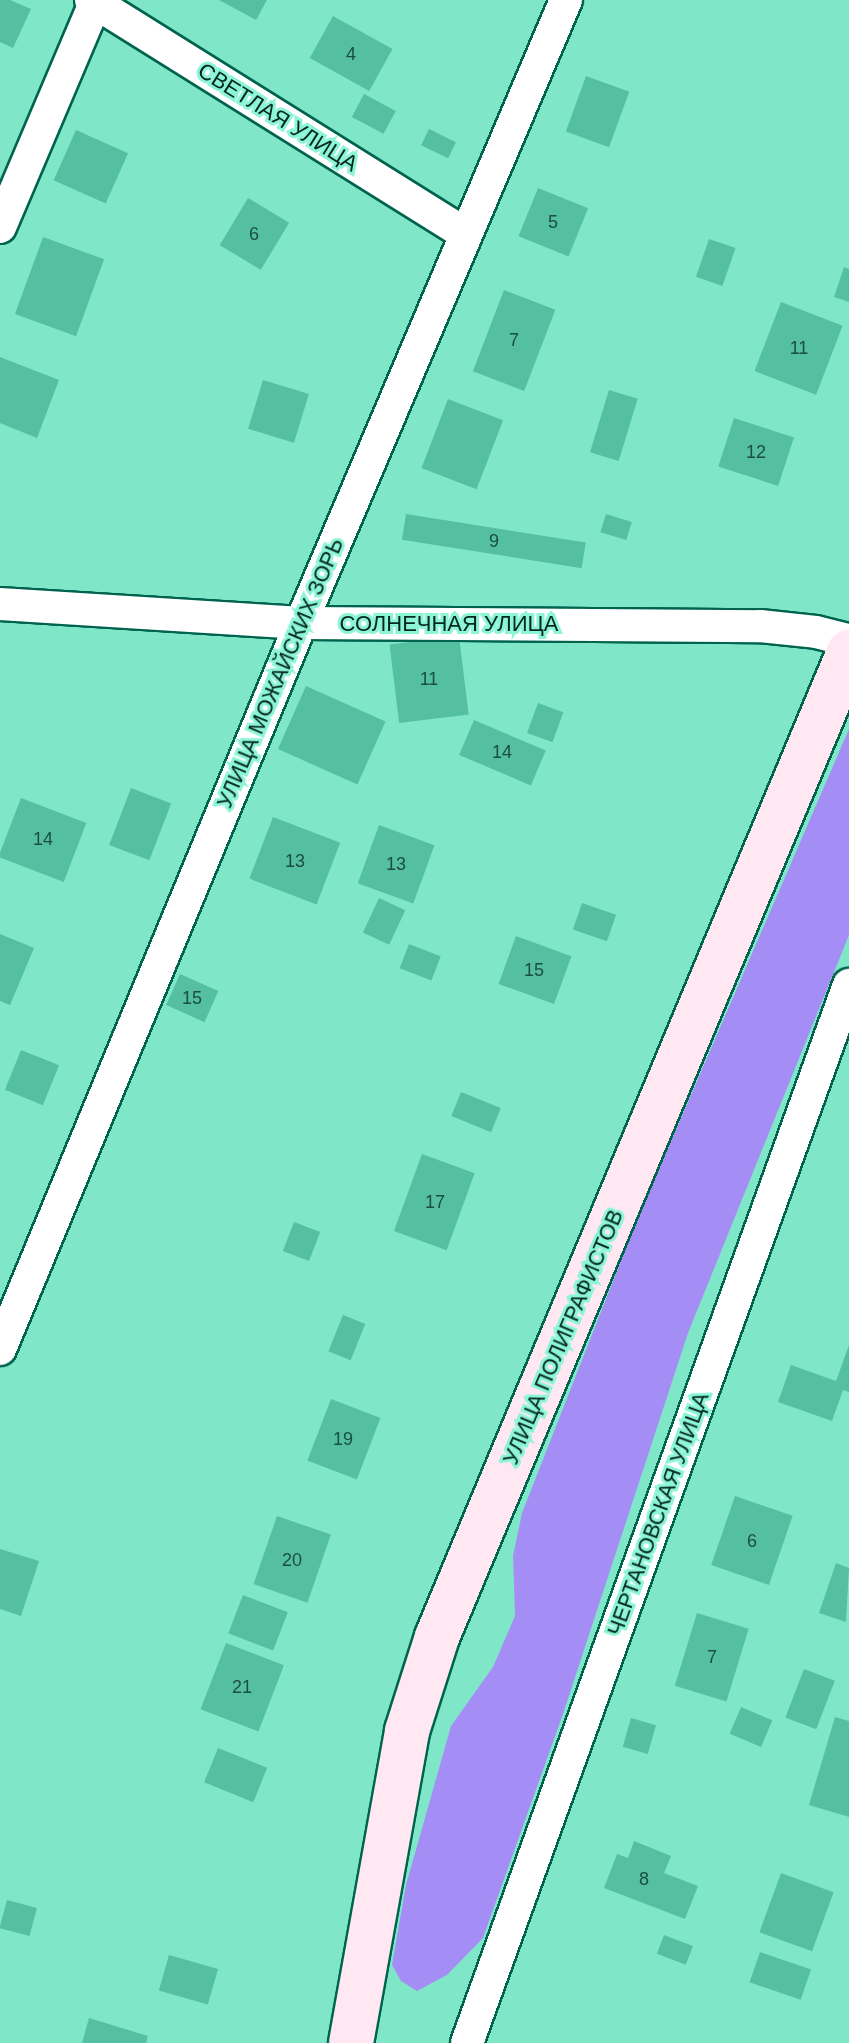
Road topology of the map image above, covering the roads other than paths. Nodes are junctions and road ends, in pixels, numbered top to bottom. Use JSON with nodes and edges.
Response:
{"nodes":[{"id":1,"x":566,"y":0,"type":"edge"},
{"id":2,"x":93,"y":2,"type":"edge"},
{"id":3,"x":0,"y":227,"type":"edge"},
{"id":4,"x":466,"y":234,"type":"junction"},
{"id":5,"x":0,"y":604,"type":"edge"},
{"id":6,"x":301,"y":623,"type":"junction"},
{"id":7,"x":849,"y":640,"type":"edge"},
{"id":8,"x":849,"y":652,"type":"edge"},
{"id":9,"x":849,"y":985,"type":"edge"},
{"id":10,"x":0,"y":1349,"type":"edge"},
{"id":11,"x":351,"y":2043,"type":"edge"},
{"id":12,"x":467,"y":2043,"type":"edge"}],
"edges":[{"from":1,"to":4,"type":"street","name":"УЛИЦА МОЖАЙСКИХ ЗОРЬ"},
{"from":2,"to":3,"type":"street"},
{"from":2,"to":4,"type":"street","name":"СВЕТЛАЯ УЛИЦА"},
{"from":4,"to":6,"type":"street","name":"УЛИЦА МОЖАЙСКИХ ЗОРЬ"},
{"from":5,"to":6,"type":"street","name":"СОЛНЕЧНАЯ УЛИЦА"},
{"from":6,"to":7,"type":"street","name":"СОЛНЕЧНАЯ УЛИЦА"},
{"from":6,"to":10,"type":"street","name":"УЛИЦА МОЖАЙСКИХ ЗОРЬ"},
{"from":8,"to":11,"type":"street","name":"УЛИЦА ПОЛИГРАФИСТОВ"},
{"from":9,"to":12,"type":"street","name":"ЧЕРТАНОВСКАЯ УЛИЦА"}]}
